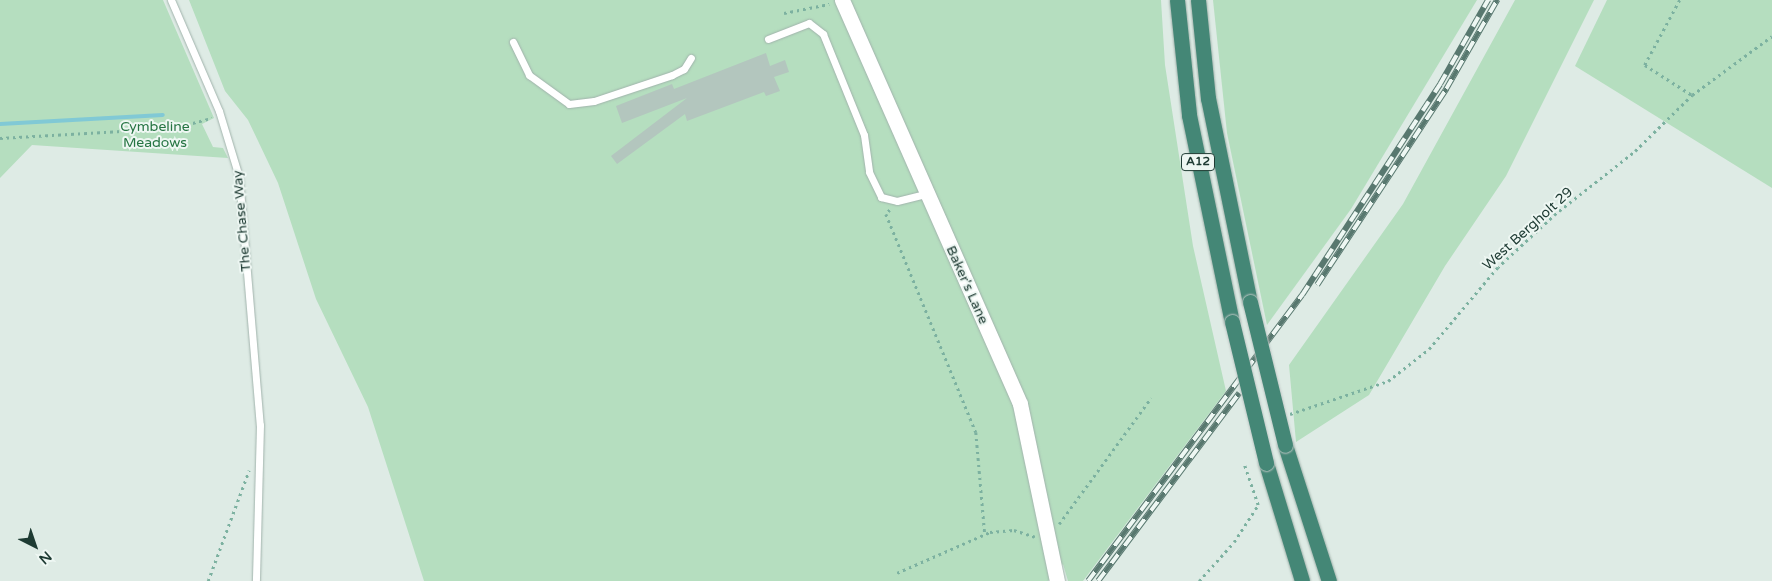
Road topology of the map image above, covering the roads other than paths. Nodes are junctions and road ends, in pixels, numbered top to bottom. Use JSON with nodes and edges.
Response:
{"nodes":[{"id":1,"x":171,"y":0,"type":"edge"},
{"id":2,"x":1177,"y":0,"type":"edge"},
{"id":3,"x":1198,"y":0,"type":"edge"},
{"id":4,"x":842,"y":1,"type":"edge"},
{"id":5,"x":768,"y":39,"type":"dead end"},
{"id":6,"x":513,"y":42,"type":"dead end"},
{"id":7,"x":691,"y":58,"type":"dead end"},
{"id":8,"x":926,"y":194,"type":"junction"},
{"id":9,"x":256,"y":581,"type":"edge"},
{"id":10,"x":1057,"y":581,"type":"edge"},
{"id":11,"x":1302,"y":581,"type":"edge"},
{"id":12,"x":1329,"y":581,"type":"edge"}],
"edges":[{"from":1,"to":9,"type":"lane","name":"The Chase Way"},
{"from":2,"to":11,"type":"highway","number":"A12","bridge":true},
{"from":3,"to":12,"type":"highway","number":"A12","bridge":true},
{"from":4,"to":8,"type":"street","name":"Baker's Lane"},
{"from":5,"to":8,"type":"lane"},
{"from":6,"to":7,"type":"lane"},
{"from":8,"to":10,"type":"street","name":"Baker's Lane"}]}
